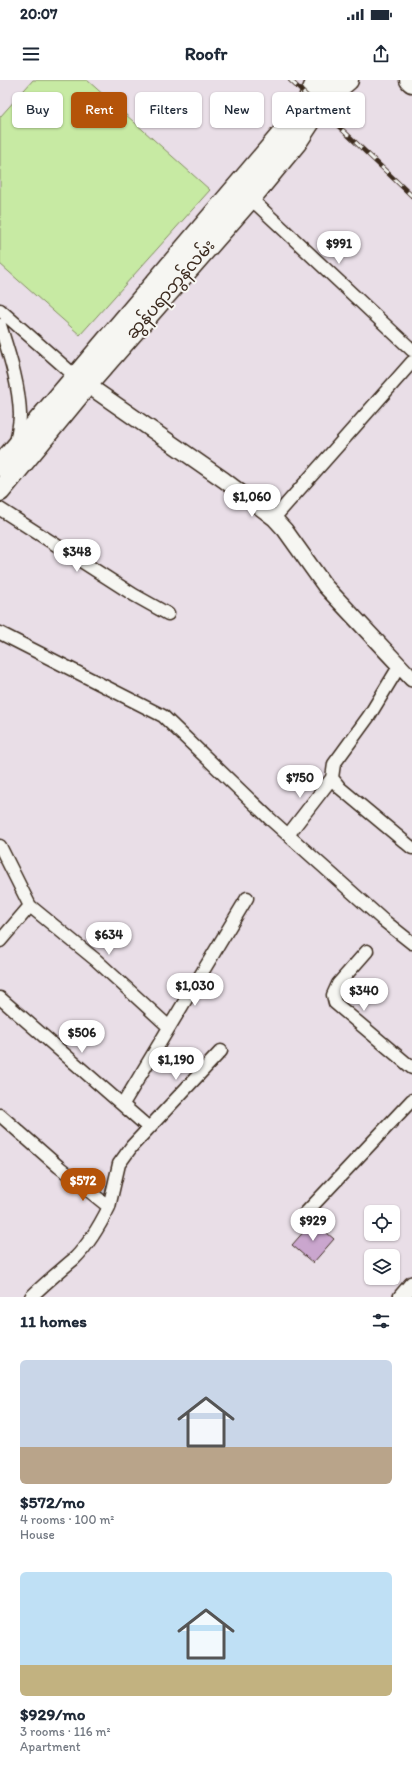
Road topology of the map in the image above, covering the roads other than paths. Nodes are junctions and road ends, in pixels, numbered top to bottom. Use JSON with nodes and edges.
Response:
{"nodes":[{"id":1,"x":317,"y":80,"type":"edge"},
{"id":2,"x":331,"y":80,"type":"edge"},
{"id":3,"x":348,"y":80,"type":"edge"},
{"id":4,"x":326,"y":92,"type":"edge"},
{"id":5,"x":334,"y":92,"type":"edge"},
{"id":6,"x":306,"y":128,"type":"edge"},
{"id":7,"x":250,"y":198,"type":"junction"},
{"id":8,"x":0,"y":310,"type":"edge"},
{"id":9,"x":0,"y":325,"type":"edge"},
{"id":10,"x":412,"y":350,"type":"edge"},
{"id":11,"x":412,"y":362,"type":"edge"},
{"id":12,"x":81,"y":381,"type":"junction"},
{"id":13,"x":16,"y":446,"type":"junction"},
{"id":14,"x":0,"y":466,"type":"edge"},
{"id":15,"x":0,"y":491,"type":"edge"},
{"id":16,"x":0,"y":509,"type":"edge"},
{"id":17,"x":274,"y":518,"type":"junction"},
{"id":18,"x":168,"y":614,"type":"dead end"},
{"id":19,"x":0,"y":633,"type":"edge"},
{"id":20,"x":400,"y":665,"type":"junction"},
{"id":21,"x":412,"y":679,"type":"edge"},
{"id":22,"x":332,"y":778,"type":"junction"},
{"id":23,"x":288,"y":835,"type":"junction"},
{"id":24,"x":0,"y":846,"type":"edge"},
{"id":25,"x":412,"y":848,"type":"edge"},
{"id":26,"x":247,"y":898,"type":"dead end"},
{"id":27,"x":30,"y":906,"type":"junction"},
{"id":28,"x":0,"y":941,"type":"edge"},
{"id":29,"x":412,"y":944,"type":"edge"},
{"id":30,"x":367,"y":951,"type":"dead end"},
{"id":31,"x":0,"y":998,"type":"edge"},
{"id":32,"x":169,"y":1027,"type":"junction"},
{"id":33,"x":221,"y":1052,"type":"dead end"},
{"id":34,"x":412,"y":1068,"type":"edge"},
{"id":35,"x":412,"y":1100,"type":"edge"},
{"id":36,"x":122,"y":1104,"type":"junction"},
{"id":37,"x":0,"y":1115,"type":"edge"},
{"id":38,"x":149,"y":1128,"type":"junction"},
{"id":39,"x":109,"y":1207,"type":"junction"},
{"id":40,"x":300,"y":1219,"type":"dead end"},
{"id":41,"x":412,"y":1284,"type":"edge"},
{"id":42,"x":31,"y":1297,"type":"edge"},
{"id":43,"x":401,"y":1297,"type":"edge"}],
"edges":[{"from":1,"to":12,"type":"highway","name":"ဆွန်ပရာဘွန်လမ်း"},
{"from":2,"to":4,"type":"highway","name":"ဆွန်ပရာဘွန်လမ်း"},
{"from":3,"to":5,"type":"highway"},
{"from":6,"to":7,"type":"highway","name":"ဆွန်ပရာဘွန်လမ်း"},
{"from":7,"to":10,"type":"street"},
{"from":7,"to":12,"type":"highway","name":"ဆွန်ပရာဘွန်လမ်း"},
{"from":8,"to":12,"type":"street"},
{"from":9,"to":13,"type":"street"},
{"from":11,"to":17,"type":"street"},
{"from":12,"to":13,"type":"highway","name":"ဆွန်ပရာဘွန်လမ်း"},
{"from":12,"to":15,"type":"highway","name":"ဆွန်ပရာဘွန်လမ်း"},
{"from":12,"to":17,"type":"street"},
{"from":13,"to":14,"type":"highway","name":"ဆွန်ပရာဘွန်လမ်း"},
{"from":16,"to":18,"type":"street"},
{"from":17,"to":20,"type":"street"},
{"from":19,"to":23,"type":"street"},
{"from":20,"to":21,"type":"street"},
{"from":20,"to":22,"type":"street"},
{"from":22,"to":23,"type":"street"},
{"from":22,"to":25,"type":"street"},
{"from":23,"to":29,"type":"street"},
{"from":24,"to":27,"type":"street"},
{"from":26,"to":32,"type":"street"},
{"from":27,"to":28,"type":"street"},
{"from":27,"to":32,"type":"street"},
{"from":30,"to":34,"type":"street"},
{"from":31,"to":36,"type":"street"},
{"from":32,"to":36,"type":"street"},
{"from":33,"to":38,"type":"street"},
{"from":35,"to":40,"type":"street"},
{"from":36,"to":38,"type":"street"},
{"from":37,"to":39,"type":"street"},
{"from":38,"to":39,"type":"street"},
{"from":39,"to":42,"type":"street"},
{"from":41,"to":43,"type":"street"}]}
